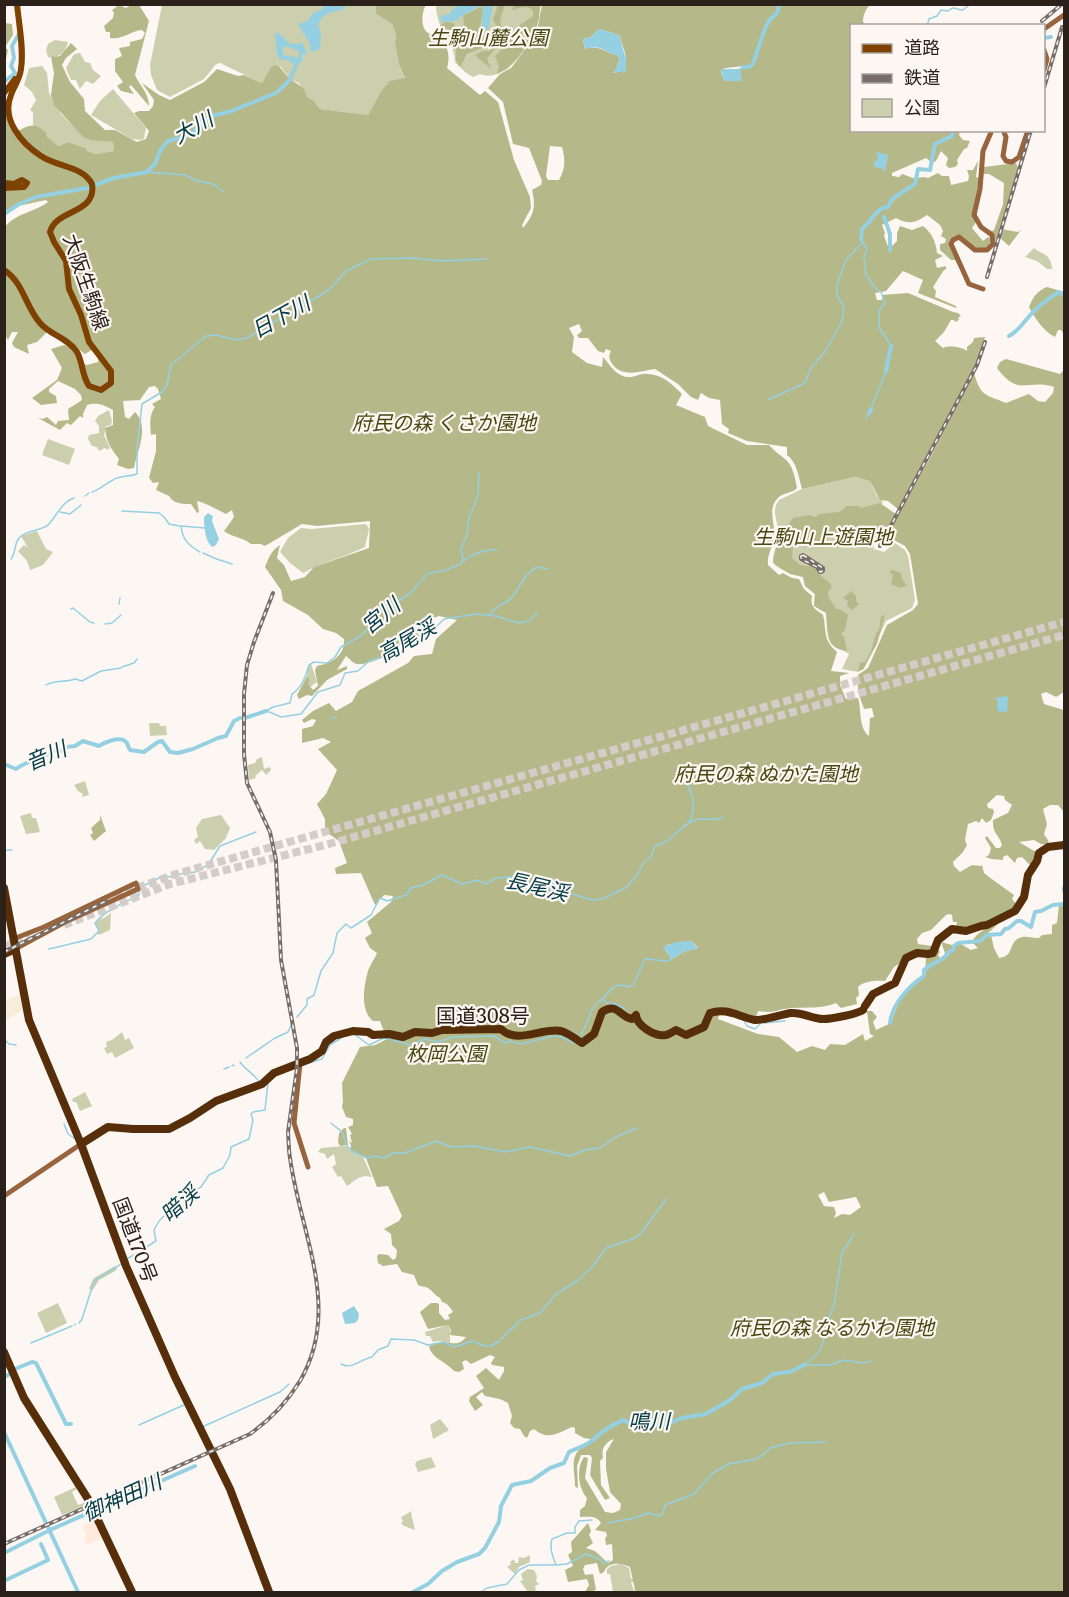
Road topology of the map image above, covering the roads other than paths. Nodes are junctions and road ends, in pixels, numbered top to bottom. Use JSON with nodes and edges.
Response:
{"nodes":[{"id":1,"x":16,"y":4,"type":"edge"},
{"id":2,"x":1065,"y":15,"type":"edge"},
{"id":3,"x":1045,"y":28,"type":"edge"},
{"id":4,"x":18,"y":35,"type":"junction"},
{"id":5,"x":4,"y":93,"type":"edge"},
{"id":6,"x":991,"y":132,"type":"edge"},
{"id":7,"x":1004,"y":132,"type":"edge"},
{"id":8,"x":1027,"y":132,"type":"edge"},
{"id":9,"x":4,"y":183,"type":"edge"},
{"id":10,"x":4,"y":188,"type":"edge"},
{"id":11,"x":4,"y":270,"type":"edge"},
{"id":12,"x":983,"y":289,"type":"dead end"},
{"id":13,"x":1065,"y":845,"type":"edge"},
{"id":14,"x":137,"y":886,"type":"dead end"},
{"id":15,"x":4,"y":888,"type":"edge"},
{"id":16,"x":109,"y":899,"type":"junction"},
{"id":17,"x":13,"y":939,"type":"junction"},
{"id":18,"x":4,"y":943,"type":"edge"},
{"id":19,"x":15,"y":949,"type":"junction"},
{"id":20,"x":4,"y":954,"type":"edge"},
{"id":21,"x":300,"y":1063,"type":"junction"},
{"id":22,"x":81,"y":1144,"type":"junction"},
{"id":23,"x":308,"y":1167,"type":"dead end"},
{"id":24,"x":4,"y":1196,"type":"edge"},
{"id":25,"x":4,"y":1352,"type":"edge"},
{"id":26,"x":132,"y":1593,"type":"edge"},
{"id":27,"x":269,"y":1593,"type":"edge"}],
"edges":[{"from":1,"to":4,"type":"main road","name":"大阪生駒線"},
{"from":2,"to":3,"type":"main road"},
{"from":4,"to":5,"type":"main road","name":"大阪生駒線"},
{"from":4,"to":11,"type":"main road","name":"大阪生駒線"},
{"from":6,"to":12,"type":"main road"},
{"from":7,"to":8,"type":"main road"},
{"from":9,"to":10,"type":"main road"},
{"from":13,"to":21,"type":"highway","name":"国道308号"},
{"from":14,"to":16,"type":"main road"},
{"from":15,"to":17,"type":"highway","name":"国道170号"},
{"from":16,"to":17,"type":"main road"},
{"from":16,"to":19,"type":"main road"},
{"from":17,"to":18,"type":"highway"},
{"from":17,"to":19,"type":"highway","name":"国道170号"},
{"from":19,"to":20,"type":"highway"},
{"from":19,"to":22,"type":"highway","name":"国道170号"},
{"from":21,"to":22,"type":"highway","name":"国道308号"},
{"from":21,"to":23,"type":"main road"},
{"from":22,"to":24,"type":"main road"},
{"from":22,"to":27,"type":"highway","name":"国道170号"},
{"from":25,"to":26,"type":"highway"}]}
